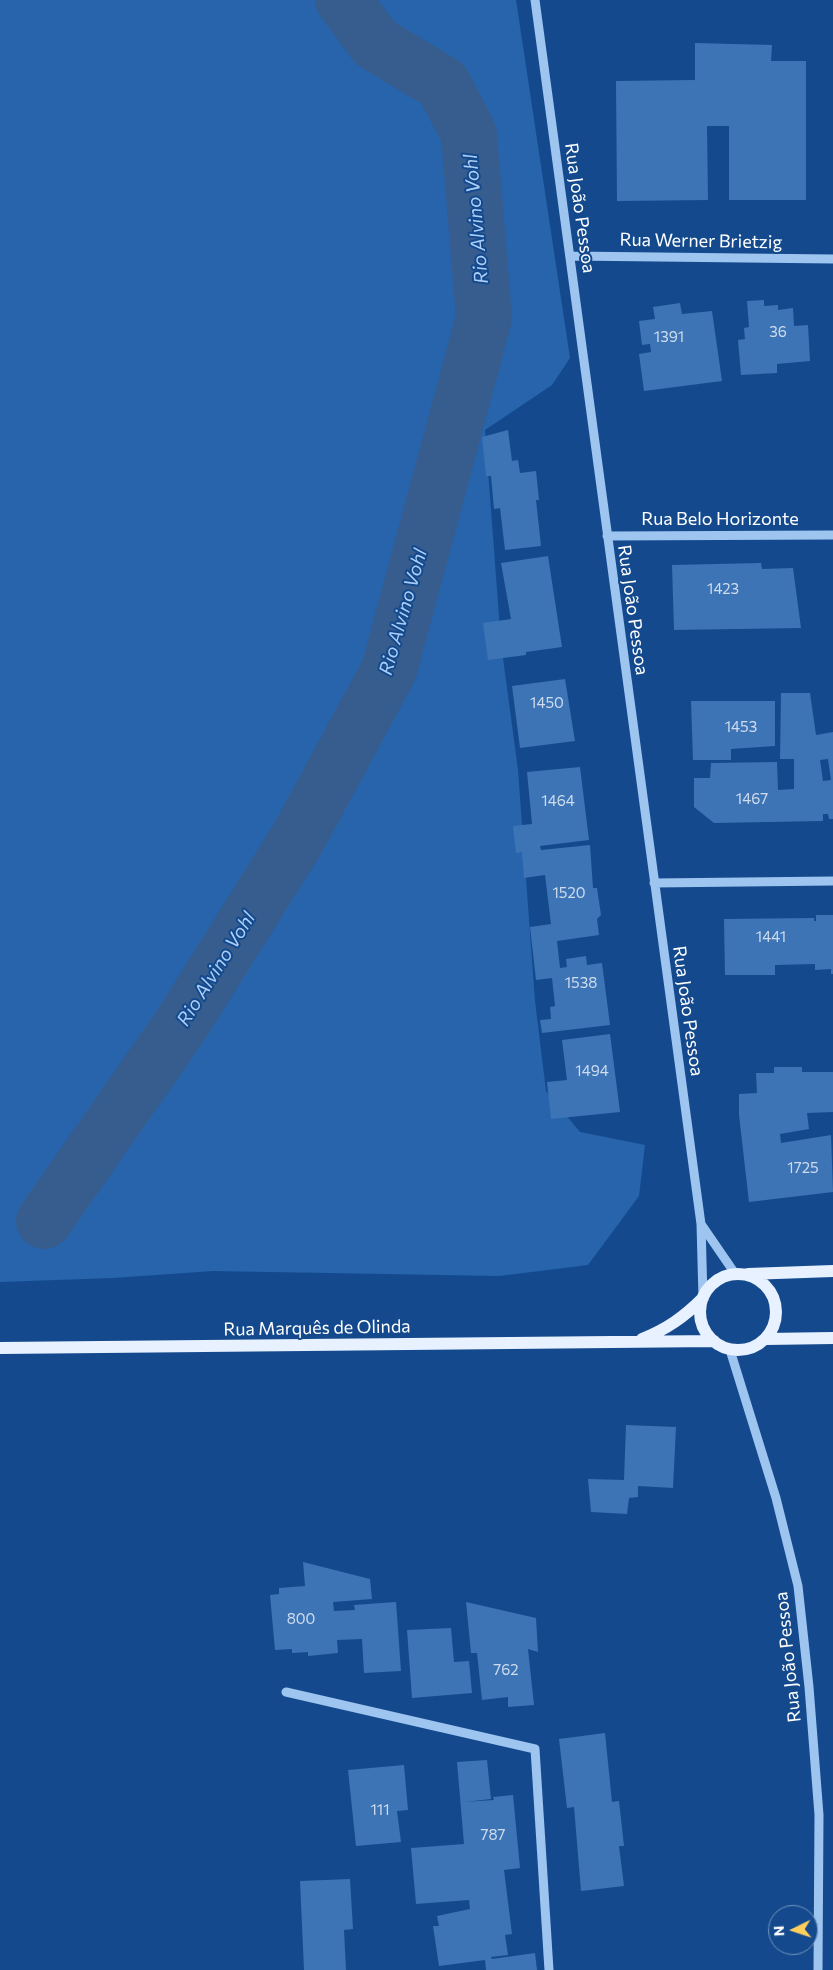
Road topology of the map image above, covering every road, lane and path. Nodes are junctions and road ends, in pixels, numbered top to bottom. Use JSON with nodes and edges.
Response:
{"nodes":[{"id":1,"x":535,"y":0,"type":"edge"},
{"id":2,"x":570,"y":256,"type":"junction"},
{"id":3,"x":833,"y":259,"type":"edge"},
{"id":4,"x":833,"y":535,"type":"edge"},
{"id":5,"x":607,"y":536,"type":"junction"},
{"id":6,"x":833,"y":881,"type":"edge"},
{"id":7,"x":654,"y":883,"type":"junction"},
{"id":8,"x":701,"y":1224,"type":"junction"},
{"id":9,"x":833,"y":1271,"type":"edge"},
{"id":10,"x":736,"y":1274,"type":"junction"},
{"id":11,"x":704,"y":1298,"type":"junction"},
{"id":12,"x":833,"y":1338,"type":"edge"},
{"id":13,"x":766,"y":1339,"type":"junction"},
{"id":14,"x":714,"y":1341,"type":"junction"},
{"id":15,"x":635,"y":1342,"type":"junction"},
{"id":16,"x":0,"y":1348,"type":"edge"},
{"id":17,"x":730,"y":1350,"type":"junction"},
{"id":18,"x":286,"y":1692,"type":"dead end"},
{"id":19,"x":549,"y":1970,"type":"edge"},
{"id":20,"x":818,"y":1970,"type":"edge"}],
"edges":[{"from":1,"to":2,"type":"street","name":"Rua João Pessoa"},
{"from":2,"to":3,"type":"street","name":"Rua Werner Brietzig"},
{"from":2,"to":5,"type":"street","name":"Rua João Pessoa"},
{"from":4,"to":5,"type":"street","name":"Rua Belo Horizonte"},
{"from":5,"to":7,"type":"street","name":"Rua João Pessoa"},
{"from":6,"to":7,"type":"street"},
{"from":7,"to":8,"type":"street","name":"Rua João Pessoa"},
{"from":8,"to":10,"type":"street","name":"Rua João Pessoa"},
{"from":8,"to":11,"type":"street","name":"Rua João Pessoa"},
{"from":9,"to":10,"type":"main road"},
{"from":10,"to":11,"type":"main road"},
{"from":10,"to":13,"type":"main road"},
{"from":11,"to":14,"type":"main road"},
{"from":11,"to":15,"type":"main road","name":"Rua Marquês de Olinda"},
{"from":12,"to":13,"type":"main road"},
{"from":13,"to":17,"type":"main road"},
{"from":14,"to":15,"type":"main road","name":"Rua Marquês de Olinda"},
{"from":14,"to":17,"type":"main road"},
{"from":15,"to":16,"type":"main road","name":"Rua Marquês de Olinda"},
{"from":17,"to":20,"type":"street","name":"Rua João Pessoa"},
{"from":18,"to":19,"type":"street"}]}
